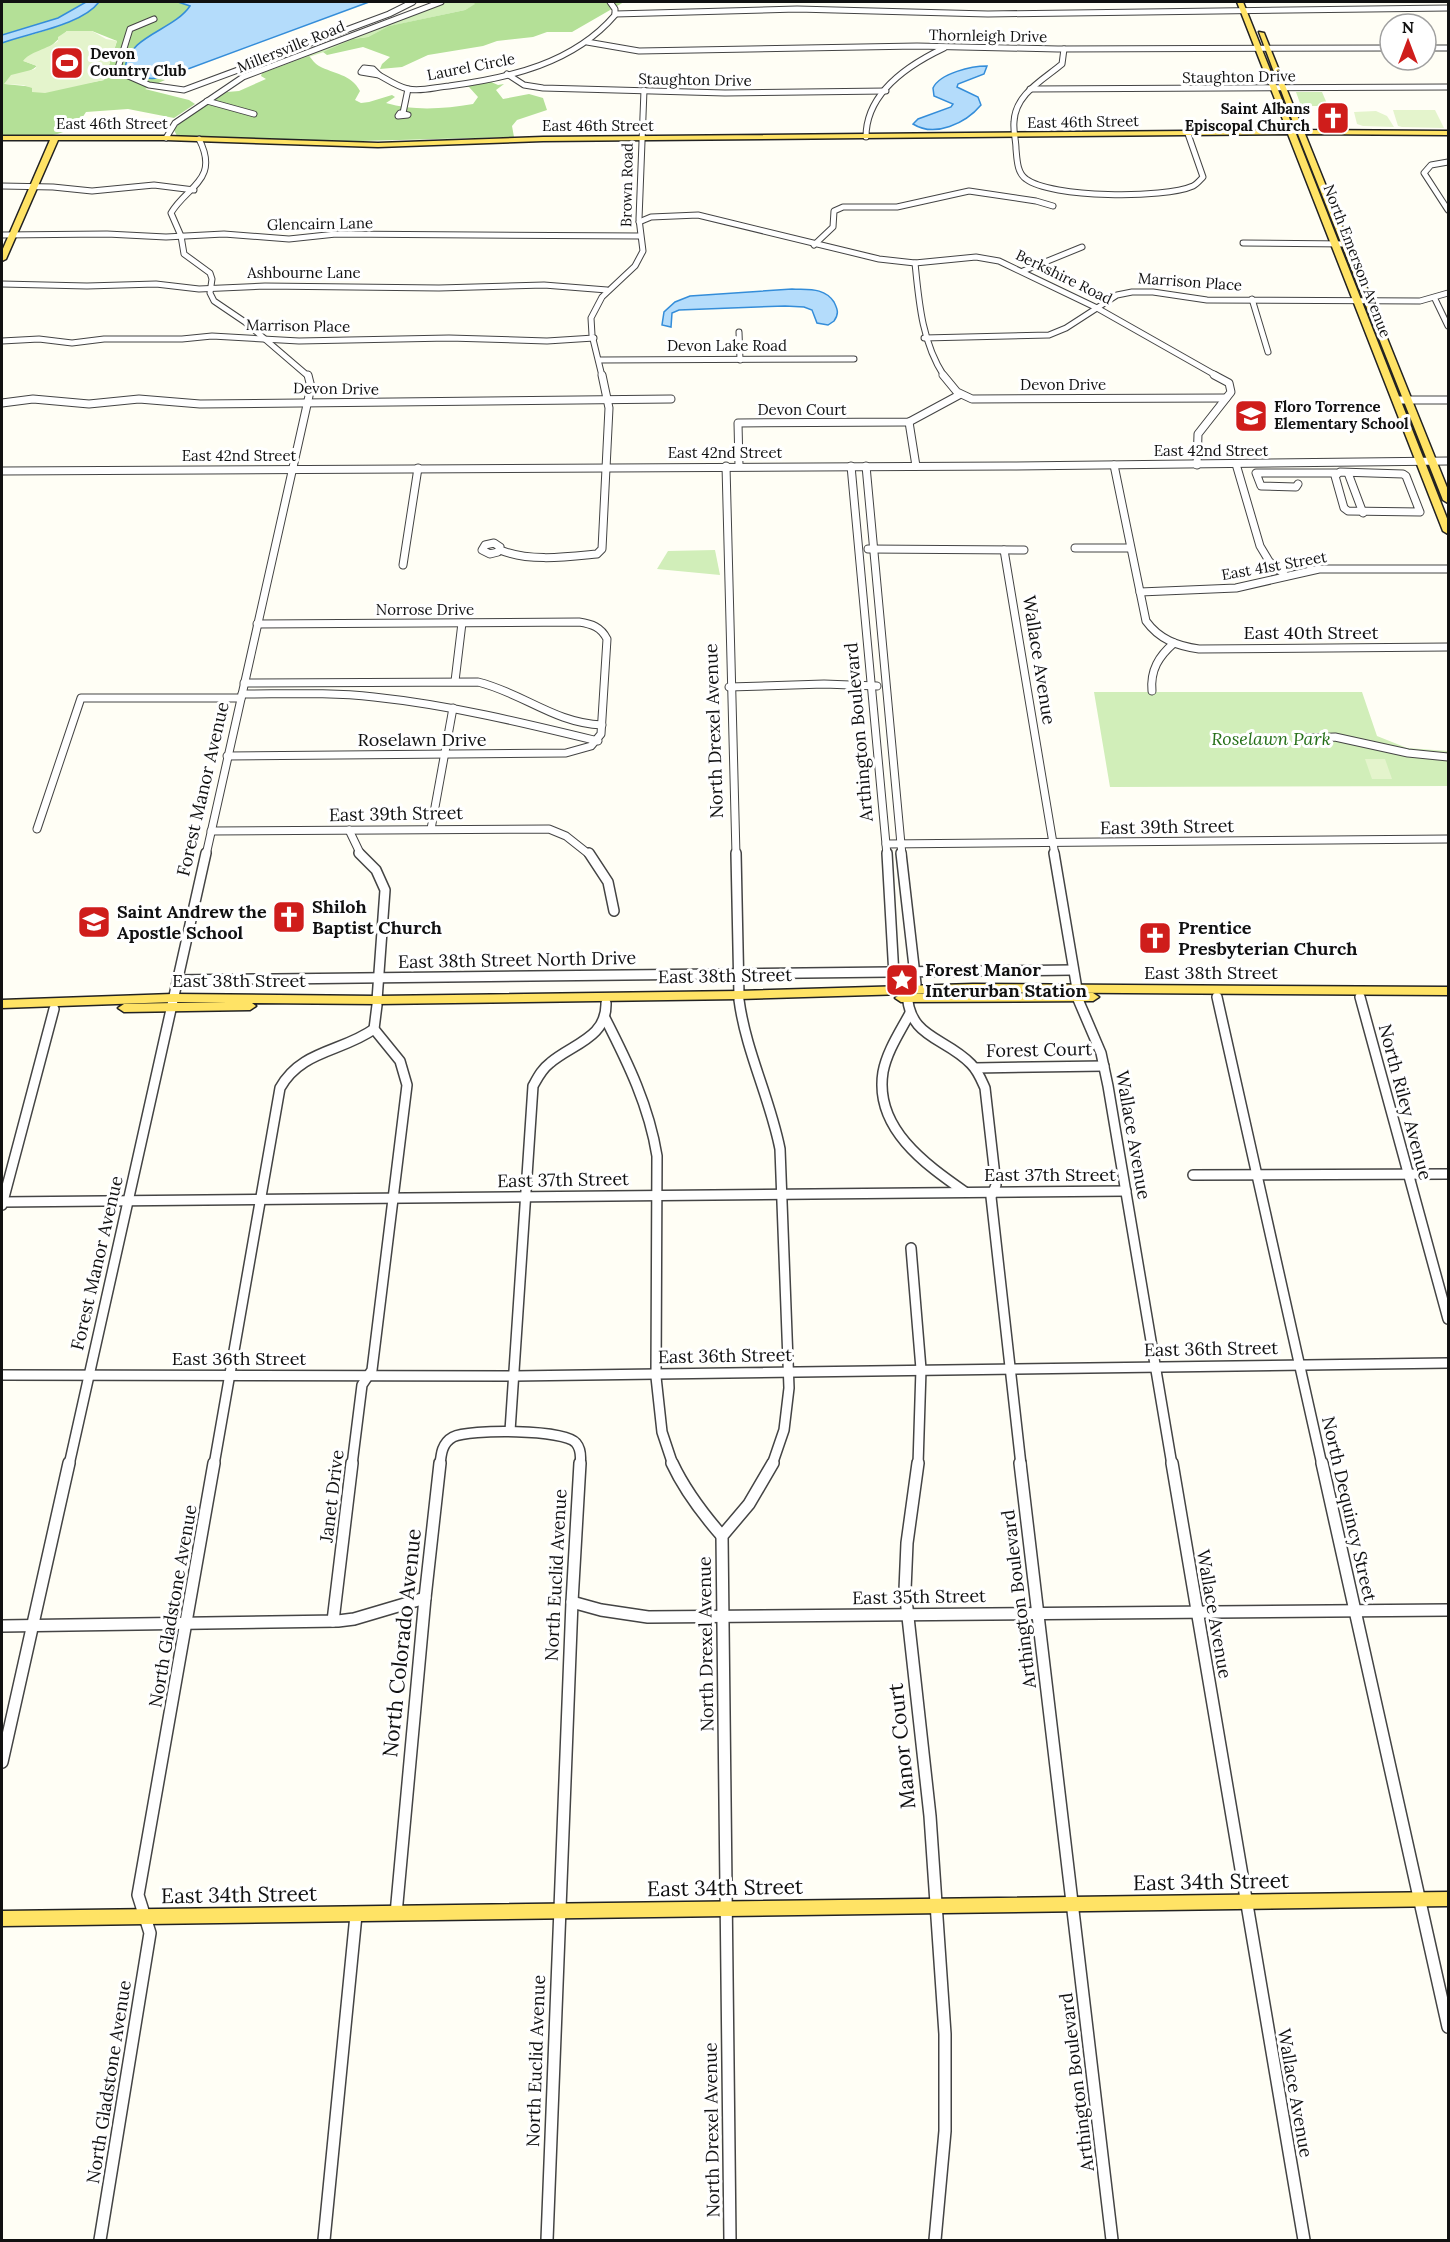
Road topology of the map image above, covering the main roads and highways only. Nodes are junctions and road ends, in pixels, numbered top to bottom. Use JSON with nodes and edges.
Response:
{"nodes":[{"id":1,"x":1241,"y":5,"type":"edge"},
{"id":2,"x":1250,"y":5,"type":"edge"},
{"id":3,"x":1449,"y":133,"type":"edge"},
{"id":4,"x":1297,"y":134,"type":"junction"},
{"id":5,"x":2,"y":138,"type":"edge"},
{"id":6,"x":55,"y":138,"type":"junction"},
{"id":7,"x":2,"y":259,"type":"edge"},
{"id":8,"x":1449,"y":500,"type":"edge"},
{"id":9,"x":1449,"y":531,"type":"edge"},
{"id":10,"x":1449,"y":991,"type":"edge"},
{"id":11,"x":1077,"y":993,"type":"junction"},
{"id":12,"x":739,"y":998,"type":"junction"},
{"id":13,"x":1449,"y":998,"type":"edge"},
{"id":14,"x":377,"y":1002,"type":"junction"},
{"id":15,"x":172,"y":1003,"type":"junction"},
{"id":16,"x":2,"y":1004,"type":"edge"},
{"id":17,"x":2,"y":1010,"type":"edge"},
{"id":18,"x":1449,"y":1899,"type":"edge"},
{"id":19,"x":2,"y":1919,"type":"edge"}],
"edges":[{"from":1,"to":4,"type":"main road","name":"North Emerson Avenue"},
{"from":2,"to":4,"type":"main road","name":"North Emerson Avenue"},
{"from":3,"to":4,"type":"main road","name":"East 46th Street"},
{"from":4,"to":6,"type":"main road","name":"East 46th Street"},
{"from":4,"to":8,"type":"main road","name":"North Emerson Avenue"},
{"from":4,"to":9,"type":"main road","name":"North Emerson Avenue"},
{"from":5,"to":6,"type":"main road","name":"East 46th Street"},
{"from":6,"to":7,"type":"main road"},
{"from":10,"to":11,"type":"main road","name":"East 38th Street"},
{"from":11,"to":12,"type":"main road","name":"East 38th Street"},
{"from":11,"to":13,"type":"main road","name":"East 38th Street"},
{"from":12,"to":14,"type":"main road","name":"East 38th Street"},
{"from":12,"to":14,"type":"main road","name":"East 38th Street"},
{"from":14,"to":15,"type":"main road","name":"East 38th Street"},
{"from":15,"to":16,"type":"main road","name":"East 38th Street"},
{"from":15,"to":17,"type":"main road","name":"East 38th Street"},
{"from":18,"to":19,"type":"main road","name":"East 34th Street"}]}
